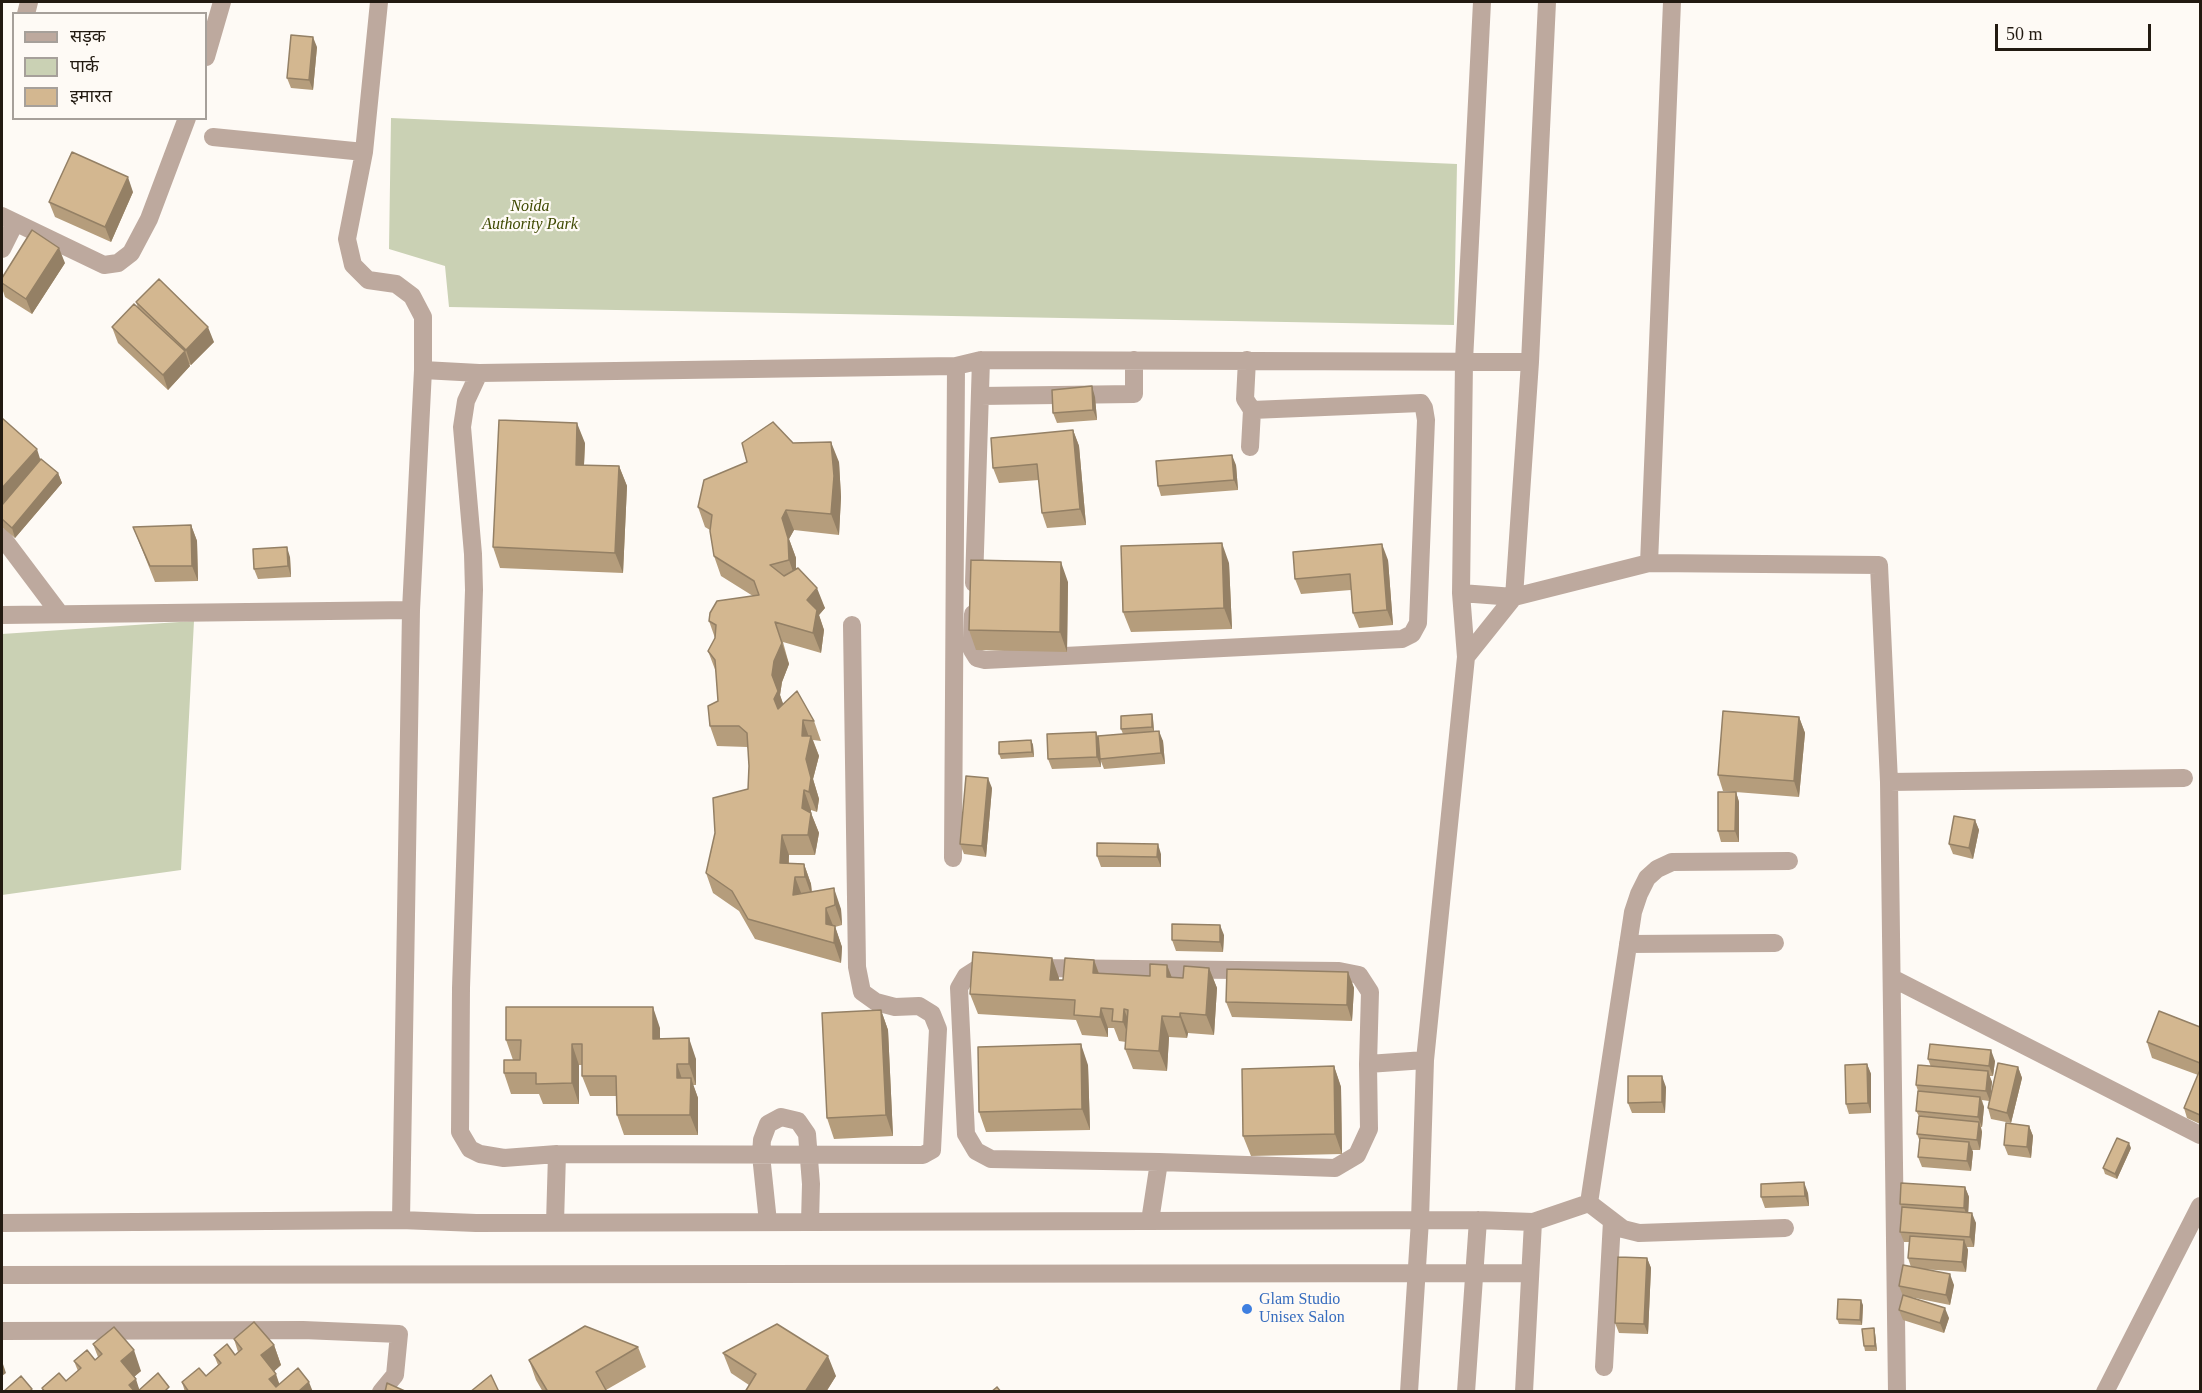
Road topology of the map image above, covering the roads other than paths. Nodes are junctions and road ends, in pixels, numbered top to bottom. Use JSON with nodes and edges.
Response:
{"nodes":[{"id":1,"x":222,"y":2,"type":"edge"},
{"id":2,"x":379,"y":2,"type":"edge"},
{"id":3,"x":1482,"y":2,"type":"edge"},
{"id":4,"x":1547,"y":2,"type":"edge"},
{"id":5,"x":1672,"y":2,"type":"edge"},
{"id":6,"x":207,"y":54,"type":"edge"},
{"id":7,"x":186,"y":120,"type":"edge"},
{"id":8,"x":213,"y":137,"type":"dead end"},
{"id":9,"x":364,"y":152,"type":"junction"},
{"id":10,"x":8,"y":220,"type":"edge"},
{"id":11,"x":2,"y":249,"type":"edge"},
{"id":12,"x":981,"y":360,"type":"junction"},
{"id":13,"x":1134,"y":360,"type":"junction"},
{"id":14,"x":1248,"y":360,"type":"junction"},
{"id":15,"x":1464,"y":361,"type":"junction"},
{"id":16,"x":1530,"y":362,"type":"junction"},
{"id":17,"x":956,"y":366,"type":"junction"},
{"id":18,"x":423,"y":370,"type":"junction"},
{"id":19,"x":479,"y":373,"type":"junction"},
{"id":20,"x":980,"y":396,"type":"junction"},
{"id":21,"x":1252,"y":410,"type":"junction"},
{"id":22,"x":1250,"y":447,"type":"dead end"},
{"id":23,"x":2,"y":537,"type":"edge"},
{"id":24,"x":1649,"y":563,"type":"junction"},
{"id":25,"x":1461,"y":593,"type":"junction"},
{"id":26,"x":1514,"y":597,"type":"junction"},
{"id":27,"x":411,"y":610,"type":"junction"},
{"id":28,"x":60,"y":614,"type":"junction"},
{"id":29,"x":2,"y":615,"type":"edge"},
{"id":30,"x":852,"y":625,"type":"dead end"},
{"id":31,"x":1466,"y":657,"type":"junction"},
{"id":32,"x":2184,"y":778,"type":"dead end"},
{"id":33,"x":1889,"y":782,"type":"junction"},
{"id":34,"x":953,"y":858,"type":"dead end"},
{"id":35,"x":1789,"y":861,"type":"dead end"},
{"id":36,"x":1775,"y":943,"type":"dead end"},
{"id":37,"x":1628,"y":944,"type":"junction"},
{"id":38,"x":1892,"y":978,"type":"junction"},
{"id":39,"x":1425,"y":1060,"type":"junction"},
{"id":40,"x":1368,"y":1064,"type":"junction"},
{"id":41,"x":2200,"y":1136,"type":"edge"},
{"id":42,"x":557,"y":1154,"type":"junction"},
{"id":43,"x":809,"y":1154,"type":"junction"},
{"id":44,"x":761,"y":1155,"type":"junction"},
{"id":45,"x":1159,"y":1162,"type":"junction"},
{"id":46,"x":1589,"y":1203,"type":"junction"},
{"id":47,"x":2200,"y":1206,"type":"edge"},
{"id":48,"x":401,"y":1220,"type":"junction"},
{"id":49,"x":1420,"y":1220,"type":"junction"},
{"id":50,"x":1478,"y":1220,"type":"junction"},
{"id":51,"x":1150,"y":1221,"type":"junction"},
{"id":52,"x":1612,"y":1221,"type":"junction"},
{"id":53,"x":768,"y":1222,"type":"junction"},
{"id":54,"x":810,"y":1222,"type":"junction"},
{"id":55,"x":1533,"y":1222,"type":"junction"},
{"id":56,"x":2,"y":1223,"type":"edge"},
{"id":57,"x":555,"y":1223,"type":"junction"},
{"id":58,"x":1785,"y":1228,"type":"dead end"},
{"id":59,"x":1416,"y":1272,"type":"junction"},
{"id":60,"x":1474,"y":1273,"type":"junction"},
{"id":61,"x":1530,"y":1274,"type":"junction"},
{"id":62,"x":2,"y":1275,"type":"edge"},
{"id":63,"x":2,"y":1331,"type":"edge"},
{"id":64,"x":1604,"y":1367,"type":"dead end"},
{"id":65,"x":2111,"y":1390,"type":"edge"},
{"id":66,"x":381,"y":1392,"type":"edge"},
{"id":67,"x":1409,"y":1392,"type":"edge"},
{"id":68,"x":1466,"y":1392,"type":"edge"},
{"id":69,"x":1524,"y":1392,"type":"edge"},
{"id":70,"x":1897,"y":1392,"type":"edge"}],
"edges":[{"from":1,"to":6,"type":"street"},
{"from":2,"to":9,"type":"street"},
{"from":3,"to":15,"type":"street"},
{"from":4,"to":16,"type":"street"},
{"from":5,"to":24,"type":"street"},
{"from":7,"to":10,"type":"street"},
{"from":8,"to":9,"type":"street"},
{"from":9,"to":18,"type":"street"},
{"from":10,"to":11,"type":"street"},
{"from":12,"to":13,"type":"street"},
{"from":12,"to":17,"type":"street"},
{"from":12,"to":20,"type":"street"},
{"from":13,"to":14,"type":"street"},
{"from":13,"to":20,"type":"street"},
{"from":14,"to":15,"type":"street"},
{"from":14,"to":21,"type":"street"},
{"from":15,"to":16,"type":"street"},
{"from":15,"to":25,"type":"street"},
{"from":16,"to":26,"type":"street"},
{"from":17,"to":19,"type":"street"},
{"from":17,"to":34,"type":"street"},
{"from":18,"to":19,"type":"street"},
{"from":18,"to":27,"type":"street"},
{"from":19,"to":42,"type":"street"},
{"from":20,"to":21,"type":"street"},
{"from":21,"to":22,"type":"street"},
{"from":23,"to":28,"type":"street"},
{"from":24,"to":26,"type":"street"},
{"from":24,"to":33,"type":"street"},
{"from":25,"to":26,"type":"street"},
{"from":25,"to":31,"type":"street"},
{"from":26,"to":31,"type":"street"},
{"from":27,"to":28,"type":"street"},
{"from":27,"to":48,"type":"street"},
{"from":28,"to":29,"type":"street"},
{"from":30,"to":43,"type":"street"},
{"from":31,"to":39,"type":"street"},
{"from":32,"to":33,"type":"street"},
{"from":33,"to":38,"type":"street"},
{"from":35,"to":37,"type":"street"},
{"from":36,"to":37,"type":"street"},
{"from":37,"to":46,"type":"street"},
{"from":38,"to":41,"type":"street"},
{"from":38,"to":70,"type":"street"},
{"from":39,"to":40,"type":"street"},
{"from":39,"to":49,"type":"street"},
{"from":40,"to":45,"type":"street"},
{"from":40,"to":45,"type":"street"},
{"from":42,"to":44,"type":"street"},
{"from":42,"to":57,"type":"street"},
{"from":43,"to":44,"type":"street"},
{"from":43,"to":44,"type":"street"},
{"from":43,"to":54,"type":"street"},
{"from":44,"to":53,"type":"street"},
{"from":45,"to":51,"type":"street"},
{"from":46,"to":52,"type":"street"},
{"from":46,"to":55,"type":"street"},
{"from":47,"to":65,"type":"street"},
{"from":48,"to":56,"type":"street"},
{"from":48,"to":57,"type":"street"},
{"from":49,"to":50,"type":"street"},
{"from":49,"to":51,"type":"street"},
{"from":49,"to":59,"type":"street"},
{"from":50,"to":55,"type":"street"},
{"from":50,"to":60,"type":"street"},
{"from":51,"to":54,"type":"street"},
{"from":52,"to":58,"type":"street"},
{"from":52,"to":64,"type":"street"},
{"from":53,"to":54,"type":"street"},
{"from":53,"to":57,"type":"street"},
{"from":55,"to":61,"type":"street"},
{"from":59,"to":60,"type":"street"},
{"from":59,"to":62,"type":"street"},
{"from":59,"to":67,"type":"street"},
{"from":60,"to":61,"type":"street"},
{"from":60,"to":68,"type":"street"},
{"from":61,"to":69,"type":"street"},
{"from":63,"to":66,"type":"street"}]}
